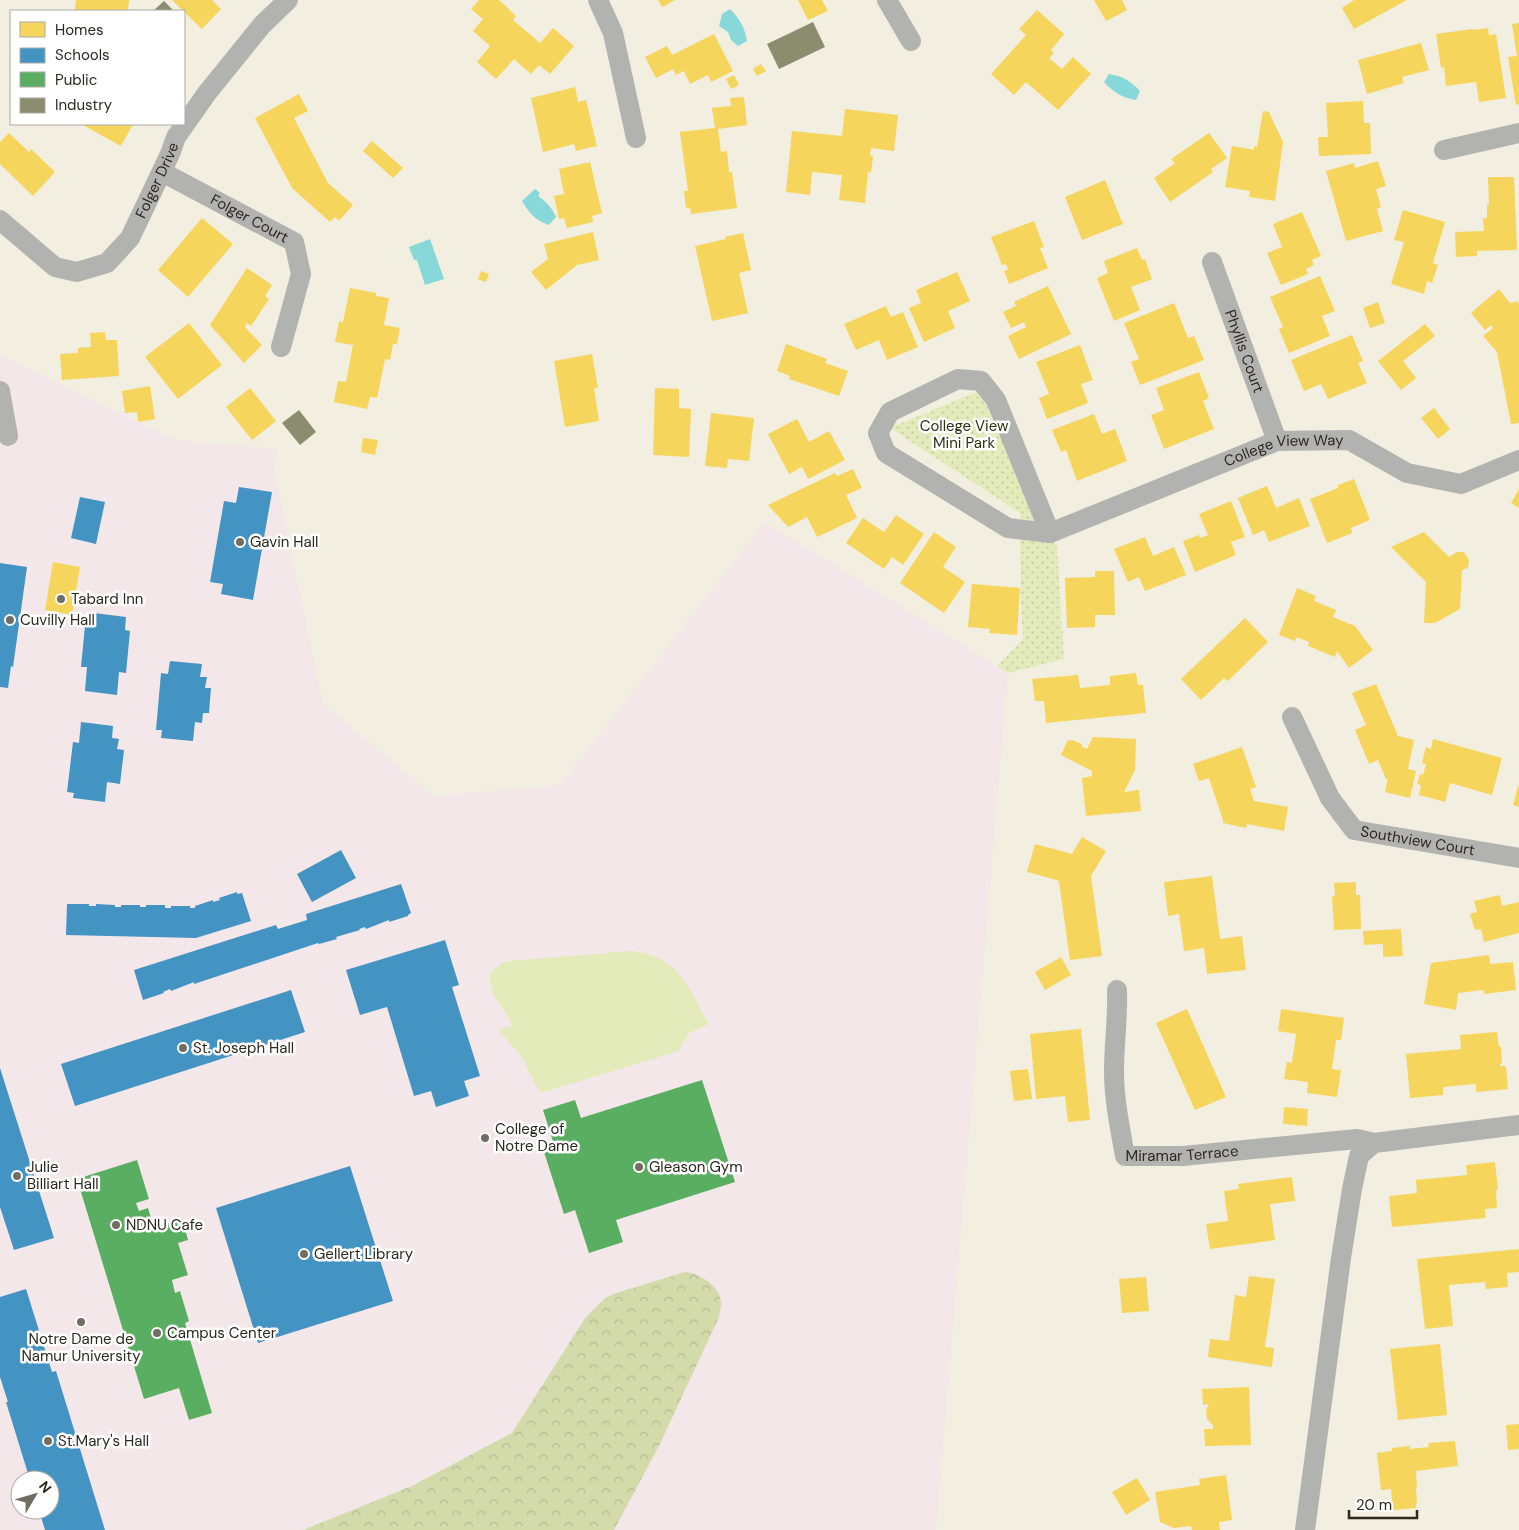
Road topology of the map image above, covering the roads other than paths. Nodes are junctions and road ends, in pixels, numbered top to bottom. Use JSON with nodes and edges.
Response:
{"nodes":[{"id":1,"x":288,"y":0,"type":"edge"},
{"id":2,"x":598,"y":0,"type":"edge"},
{"id":3,"x":887,"y":0,"type":"edge"},
{"id":4,"x":911,"y":42,"type":"dead end"},
{"id":5,"x":185,"y":124,"type":"edge"},
{"id":6,"x":184,"y":125,"type":"edge"},
{"id":7,"x":1519,"y":133,"type":"edge"},
{"id":8,"x":636,"y":138,"type":"dead end"},
{"id":9,"x":1444,"y":150,"type":"dead end"},
{"id":10,"x":162,"y":172,"type":"junction"},
{"id":11,"x":0,"y":220,"type":"edge"},
{"id":12,"x":1212,"y":262,"type":"dead end"},
{"id":13,"x":281,"y":347,"type":"dead end"},
{"id":14,"x":0,"y":390,"type":"edge"},
{"id":15,"x":8,"y":436,"type":"dead end"},
{"id":16,"x":1277,"y":441,"type":"junction"},
{"id":17,"x":1519,"y":460,"type":"edge"},
{"id":18,"x":1050,"y":534,"type":"junction"},
{"id":19,"x":1292,"y":717,"type":"dead end"},
{"id":20,"x":1519,"y":858,"type":"edge"},
{"id":21,"x":1117,"y":990,"type":"dead end"},
{"id":22,"x":1519,"y":1125,"type":"edge"},
{"id":23,"x":1374,"y":1143,"type":"junction"},
{"id":24,"x":1305,"y":1530,"type":"edge"}],
"edges":[{"from":1,"to":5,"type":"street","name":"Folger Drive"},
{"from":2,"to":8,"type":"street"},
{"from":3,"to":4,"type":"street"},
{"from":6,"to":10,"type":"street","name":"Folger Drive"},
{"from":7,"to":9,"type":"street"},
{"from":10,"to":11,"type":"street","name":"Folger Drive"},
{"from":10,"to":13,"type":"street","name":"Folger Court"},
{"from":12,"to":16,"type":"street","name":"Phyllis Court"},
{"from":14,"to":15,"type":"street"},
{"from":16,"to":17,"type":"street","name":"College View Way"},
{"from":16,"to":18,"type":"street","name":"College View Way"},
{"from":18,"to":18,"type":"street"},
{"from":19,"to":20,"type":"street","name":"Southview Court"},
{"from":21,"to":23,"type":"street","name":"Miramar Terrace"},
{"from":22,"to":23,"type":"street","name":"Miramar Terrace"},
{"from":23,"to":24,"type":"street"}]}
